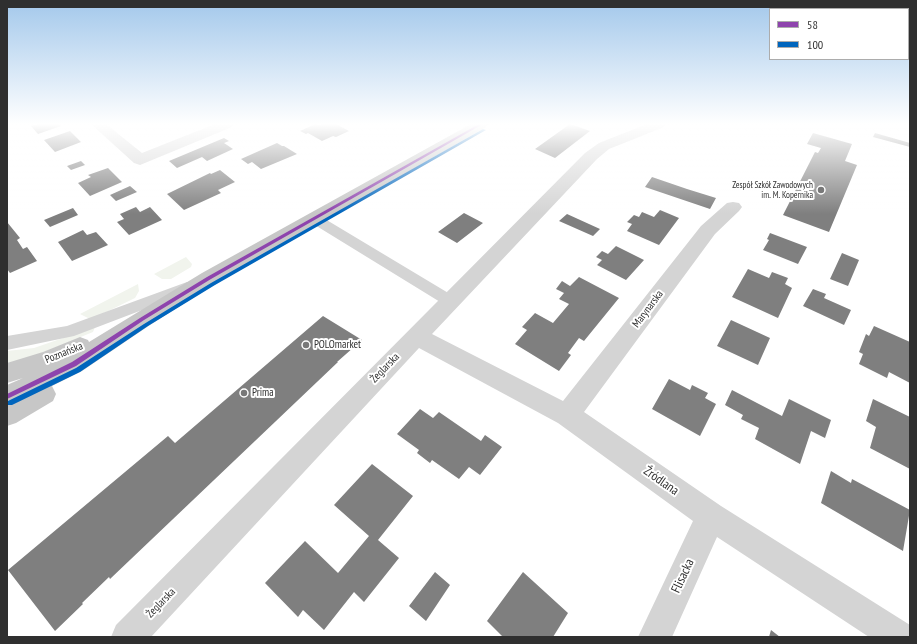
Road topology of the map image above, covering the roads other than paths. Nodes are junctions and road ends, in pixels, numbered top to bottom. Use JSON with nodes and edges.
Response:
{"nodes":[{"id":1,"x":133,"y":154,"type":"edge"},
{"id":2,"x":154,"y":154,"type":"edge"},
{"id":3,"x":428,"y":154,"type":"edge"},
{"id":4,"x":594,"y":154,"type":"edge"},
{"id":5,"x":733,"y":207,"type":"dead end"},
{"id":6,"x":315,"y":218,"type":"junction"},
{"id":7,"x":209,"y":278,"type":"junction"},
{"id":8,"x":450,"y":301,"type":"junction"},
{"id":9,"x":142,"y":319,"type":"junction"},
{"id":10,"x":416,"y":336,"type":"junction"},
{"id":11,"x":7,"y":343,"type":"edge"},
{"id":12,"x":7,"y":373,"type":"edge"},
{"id":13,"x":7,"y":397,"type":"edge"},
{"id":14,"x":7,"y":415,"type":"edge"},
{"id":15,"x":567,"y":415,"type":"junction"},
{"id":16,"x":711,"y":516,"type":"junction"},
{"id":17,"x":128,"y":637,"type":"edge"},
{"id":18,"x":655,"y":637,"type":"edge"},
{"id":19,"x":899,"y":637,"type":"edge"}],
"edges":[{"from":1,"to":2,"type":"street"},
{"from":3,"to":6,"type":"main road","name":"Poznańska"},
{"from":4,"to":8,"type":"street","name":"Żeglarska"},
{"from":5,"to":15,"type":"street","name":"Marynarska"},
{"from":6,"to":7,"type":"main road","name":"Poznańska"},
{"from":6,"to":8,"type":"lane"},
{"from":7,"to":9,"type":"main road","name":"Poznańska"},
{"from":7,"to":11,"type":"lane"},
{"from":8,"to":10,"type":"street","name":"Żeglarska"},
{"from":9,"to":12,"type":"main road","name":"Poznańska"},
{"from":9,"to":13,"type":"main road","name":"Poznańska"},
{"from":9,"to":14,"type":"main road"},
{"from":10,"to":15,"type":"street","name":"Źródlana"},
{"from":10,"to":17,"type":"street","name":"Żeglarska"},
{"from":15,"to":16,"type":"street","name":"Źródlana"},
{"from":16,"to":18,"type":"street","name":"Flisacka"},
{"from":16,"to":19,"type":"street","name":"Źródlana"}]}
